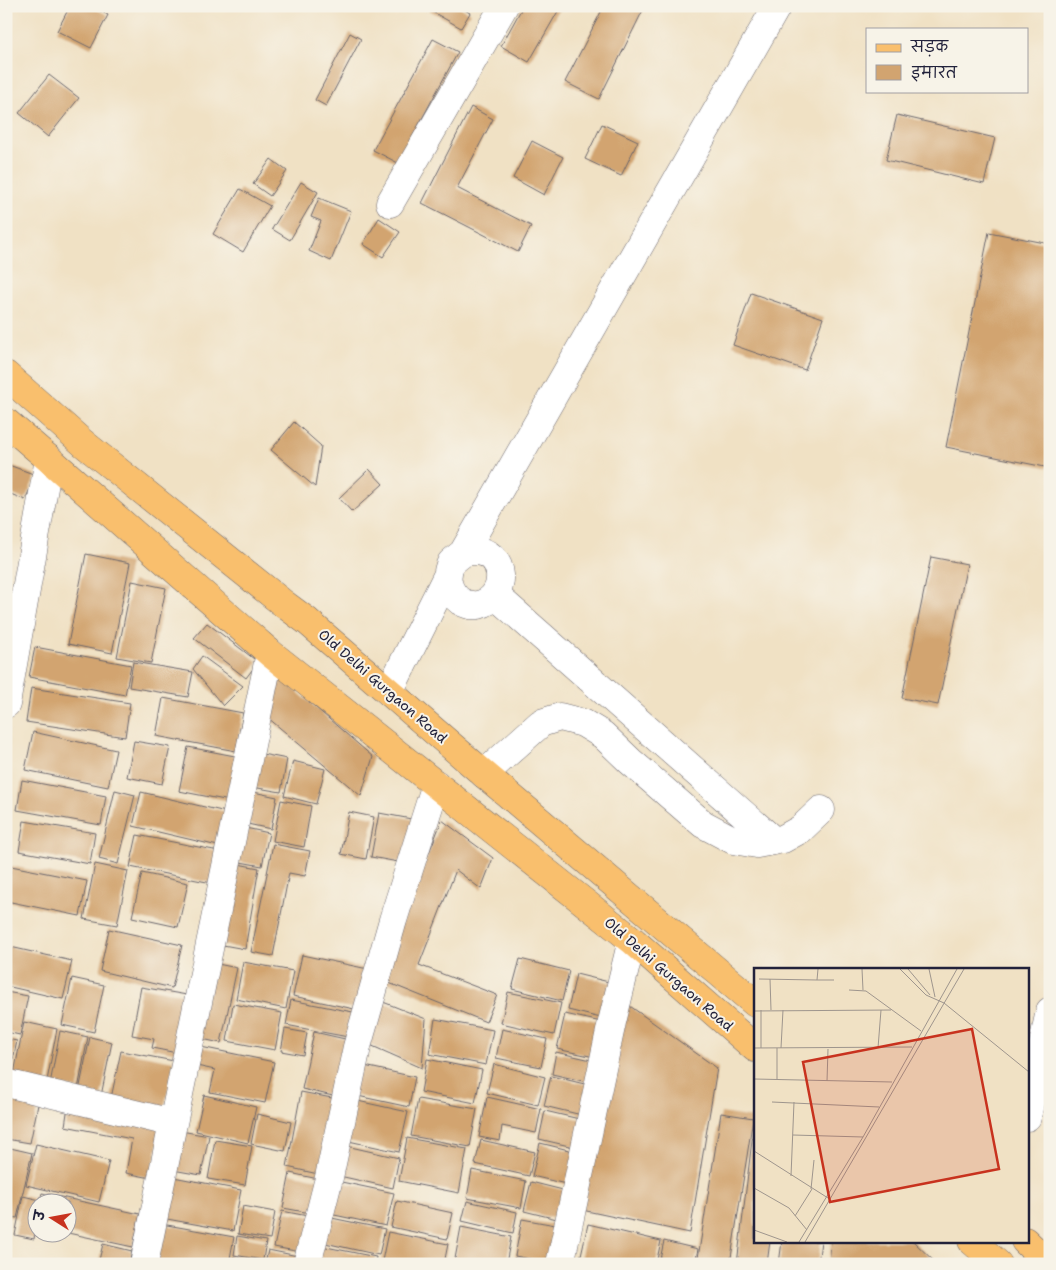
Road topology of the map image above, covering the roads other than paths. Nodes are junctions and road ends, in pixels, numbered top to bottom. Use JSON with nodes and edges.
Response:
{"nodes":[{"id":1,"x":504,"y":6,"type":"edge"},
{"id":2,"x":777,"y":6,"type":"edge"},
{"id":3,"x":390,"y":203,"type":"dead end"},
{"id":4,"x":6,"y":375,"type":"edge"},
{"id":5,"x":6,"y":422,"type":"edge"},
{"id":6,"x":49,"y":459,"type":"junction"},
{"id":7,"x":463,"y":553,"type":"junction"},
{"id":8,"x":447,"y":576,"type":"junction"},
{"id":9,"x":495,"y":595,"type":"junction"},
{"id":10,"x":270,"y":653,"type":"junction"},
{"id":11,"x":390,"y":692,"type":"junction"},
{"id":12,"x":6,"y":704,"type":"edge"},
{"id":13,"x":484,"y":774,"type":"junction"},
{"id":14,"x":436,"y":784,"type":"junction"},
{"id":15,"x":821,"y":810,"type":"dead end"},
{"id":16,"x":774,"y":841,"type":"junction"},
{"id":17,"x":632,"y":940,"type":"junction"},
{"id":18,"x":754,"y":1002,"type":"edge"},
{"id":19,"x":1050,"y":1011,"type":"edge"},
{"id":20,"x":754,"y":1047,"type":"edge"},
{"id":21,"x":6,"y":1083,"type":"edge"},
{"id":22,"x":1028,"y":1112,"type":"edge"},
{"id":23,"x":173,"y":1123,"type":"junction"},
{"id":24,"x":973,"y":1242,"type":"edge"},
{"id":25,"x":144,"y":1264,"type":"edge"},
{"id":26,"x":307,"y":1264,"type":"edge"},
{"id":27,"x":560,"y":1264,"type":"edge"},
{"id":28,"x":998,"y":1264,"type":"edge"}],
"edges":[{"from":1,"to":3,"type":"street"},
{"from":2,"to":7,"type":"street"},
{"from":4,"to":11,"type":"main road","name":"Old Delhi Gurgaon Road"},
{"from":5,"to":6,"type":"main road","name":"Old Delhi Gurgaon Road"},
{"from":6,"to":10,"type":"main road","name":"Old Delhi Gurgaon Road"},
{"from":6,"to":12,"type":"street"},
{"from":7,"to":8,"type":"street"},
{"from":7,"to":9,"type":"street"},
{"from":8,"to":9,"type":"street"},
{"from":8,"to":11,"type":"street"},
{"from":9,"to":16,"type":"street"},
{"from":10,"to":14,"type":"main road","name":"Old Delhi Gurgaon Road"},
{"from":10,"to":23,"type":"street"},
{"from":11,"to":13,"type":"main road","name":"Old Delhi Gurgaon Road"},
{"from":13,"to":16,"type":"street"},
{"from":13,"to":18,"type":"main road","name":"Old Delhi Gurgaon Road"},
{"from":14,"to":17,"type":"main road","name":"Old Delhi Gurgaon Road"},
{"from":14,"to":26,"type":"street"},
{"from":15,"to":16,"type":"street"},
{"from":17,"to":20,"type":"main road","name":"Old Delhi Gurgaon Road"},
{"from":17,"to":27,"type":"street"},
{"from":19,"to":22,"type":"street"},
{"from":21,"to":23,"type":"street"},
{"from":23,"to":25,"type":"street"},
{"from":24,"to":28,"type":"main road"}]}
